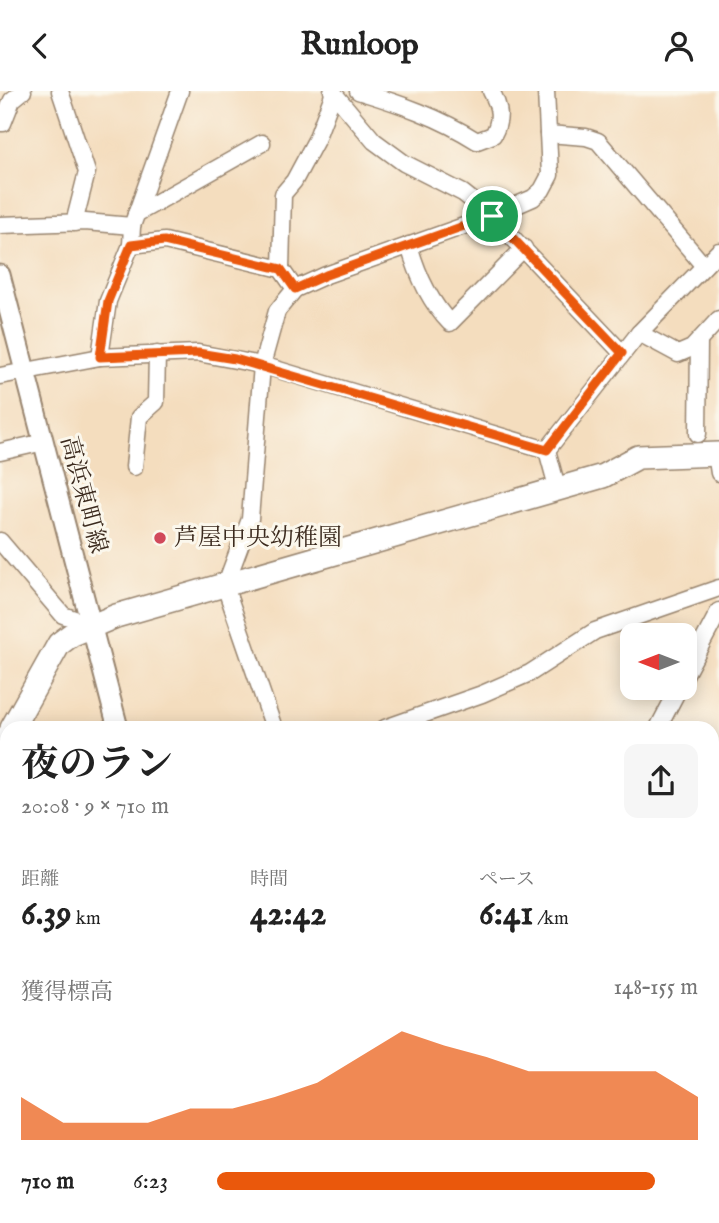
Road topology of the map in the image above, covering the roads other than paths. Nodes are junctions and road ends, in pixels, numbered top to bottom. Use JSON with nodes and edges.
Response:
{"nodes":[{"id":1,"x":23,"y":91,"type":"edge"},
{"id":2,"x":60,"y":91,"type":"edge"},
{"id":3,"x":180,"y":91,"type":"edge"},
{"id":4,"x":358,"y":91,"type":"edge"},
{"id":5,"x":491,"y":91,"type":"edge"},
{"id":6,"x":546,"y":91,"type":"edge"},
{"id":7,"x":336,"y":92,"type":"edge"},
{"id":8,"x":0,"y":124,"type":"edge"},
{"id":9,"x":548,"y":134,"type":"junction"},
{"id":10,"x":262,"y":143,"type":"dead end"},
{"id":11,"x":492,"y":216,"type":"junction"},
{"id":12,"x":134,"y":220,"type":"junction"},
{"id":13,"x":74,"y":223,"type":"junction"},
{"id":14,"x":0,"y":225,"type":"edge"},
{"id":15,"x":131,"y":245,"type":"junction"},
{"id":16,"x":408,"y":245,"type":"junction"},
{"id":17,"x":524,"y":248,"type":"junction"},
{"id":18,"x":719,"y":251,"type":"edge"},
{"id":19,"x":704,"y":265,"type":"junction"},
{"id":20,"x":281,"y":269,"type":"junction"},
{"id":21,"x":0,"y":275,"type":"edge"},
{"id":22,"x":295,"y":289,"type":"junction"},
{"id":23,"x":719,"y":319,"type":"edge"},
{"id":24,"x":639,"y":333,"type":"junction"},
{"id":25,"x":699,"y":341,"type":"junction"},
{"id":26,"x":622,"y":353,"type":"junction"},
{"id":27,"x":157,"y":354,"type":"junction"},
{"id":28,"x":100,"y":357,"type":"junction"},
{"id":29,"x":262,"y":365,"type":"junction"},
{"id":30,"x":25,"y":370,"type":"junction"},
{"id":31,"x":0,"y":376,"type":"edge"},
{"id":32,"x":698,"y":434,"type":"dead end"},
{"id":33,"x":44,"y":442,"type":"junction"},
{"id":34,"x":547,"y":450,"type":"junction"},
{"id":35,"x":0,"y":452,"type":"edge"},
{"id":36,"x":718,"y":460,"type":"edge"},
{"id":37,"x":134,"y":467,"type":"dead end"},
{"id":38,"x":556,"y":487,"type":"junction"},
{"id":39,"x":0,"y":541,"type":"edge"},
{"id":40,"x":225,"y":586,"type":"junction"},
{"id":41,"x":719,"y":588,"type":"edge"},
{"id":42,"x":719,"y":611,"type":"edge"},
{"id":43,"x":92,"y":625,"type":"junction"},
{"id":44,"x":697,"y":652,"type":"edge"},
{"id":45,"x":673,"y":700,"type":"edge"},
{"id":46,"x":16,"y":721,"type":"edge"},
{"id":47,"x":116,"y":721,"type":"edge"},
{"id":48,"x":272,"y":721,"type":"edge"},
{"id":49,"x":404,"y":721,"type":"edge"},
{"id":50,"x":662,"y":721,"type":"edge"}],
"edges":[{"from":1,"to":8,"type":"street"},
{"from":2,"to":13,"type":"street"},
{"from":3,"to":12,"type":"street"},
{"from":4,"to":5,"type":"street"},
{"from":6,"to":9,"type":"street"},
{"from":7,"to":11,"type":"street"},
{"from":7,"to":20,"type":"street"},
{"from":9,"to":11,"type":"street"},
{"from":9,"to":19,"type":"street"},
{"from":10,"to":12,"type":"street"},
{"from":11,"to":16,"type":"street"},
{"from":11,"to":17,"type":"street"},
{"from":12,"to":13,"type":"street"},
{"from":12,"to":15,"type":"street"},
{"from":13,"to":14,"type":"street"},
{"from":15,"to":20,"type":"street"},
{"from":15,"to":28,"type":"street"},
{"from":16,"to":17,"type":"street"},
{"from":16,"to":22,"type":"street"},
{"from":17,"to":26,"type":"street"},
{"from":18,"to":19,"type":"street"},
{"from":19,"to":24,"type":"street"},
{"from":20,"to":22,"type":"street"},
{"from":21,"to":30,"type":"main road","name":"高浜東町線"},
{"from":22,"to":29,"type":"street"},
{"from":23,"to":25,"type":"street"},
{"from":24,"to":25,"type":"street"},
{"from":24,"to":26,"type":"street"},
{"from":25,"to":32,"type":"street"},
{"from":26,"to":34,"type":"street"},
{"from":27,"to":28,"type":"street"},
{"from":27,"to":29,"type":"street"},
{"from":27,"to":37,"type":"street"},
{"from":28,"to":30,"type":"street"},
{"from":29,"to":34,"type":"street"},
{"from":29,"to":40,"type":"street"},
{"from":30,"to":31,"type":"street"},
{"from":30,"to":33,"type":"main road","name":"高浜東町線"},
{"from":33,"to":35,"type":"street"},
{"from":33,"to":43,"type":"main road","name":"高浜東町線"},
{"from":34,"to":38,"type":"street"},
{"from":36,"to":38,"type":"highway"},
{"from":38,"to":40,"type":"highway"},
{"from":39,"to":43,"type":"street"},
{"from":40,"to":43,"type":"highway"},
{"from":40,"to":48,"type":"street"},
{"from":41,"to":49,"type":"street"},
{"from":42,"to":44,"type":"street"},
{"from":43,"to":46,"type":"highway"},
{"from":43,"to":47,"type":"main road","name":"高浜東町線"},
{"from":45,"to":50,"type":"street"}]}
